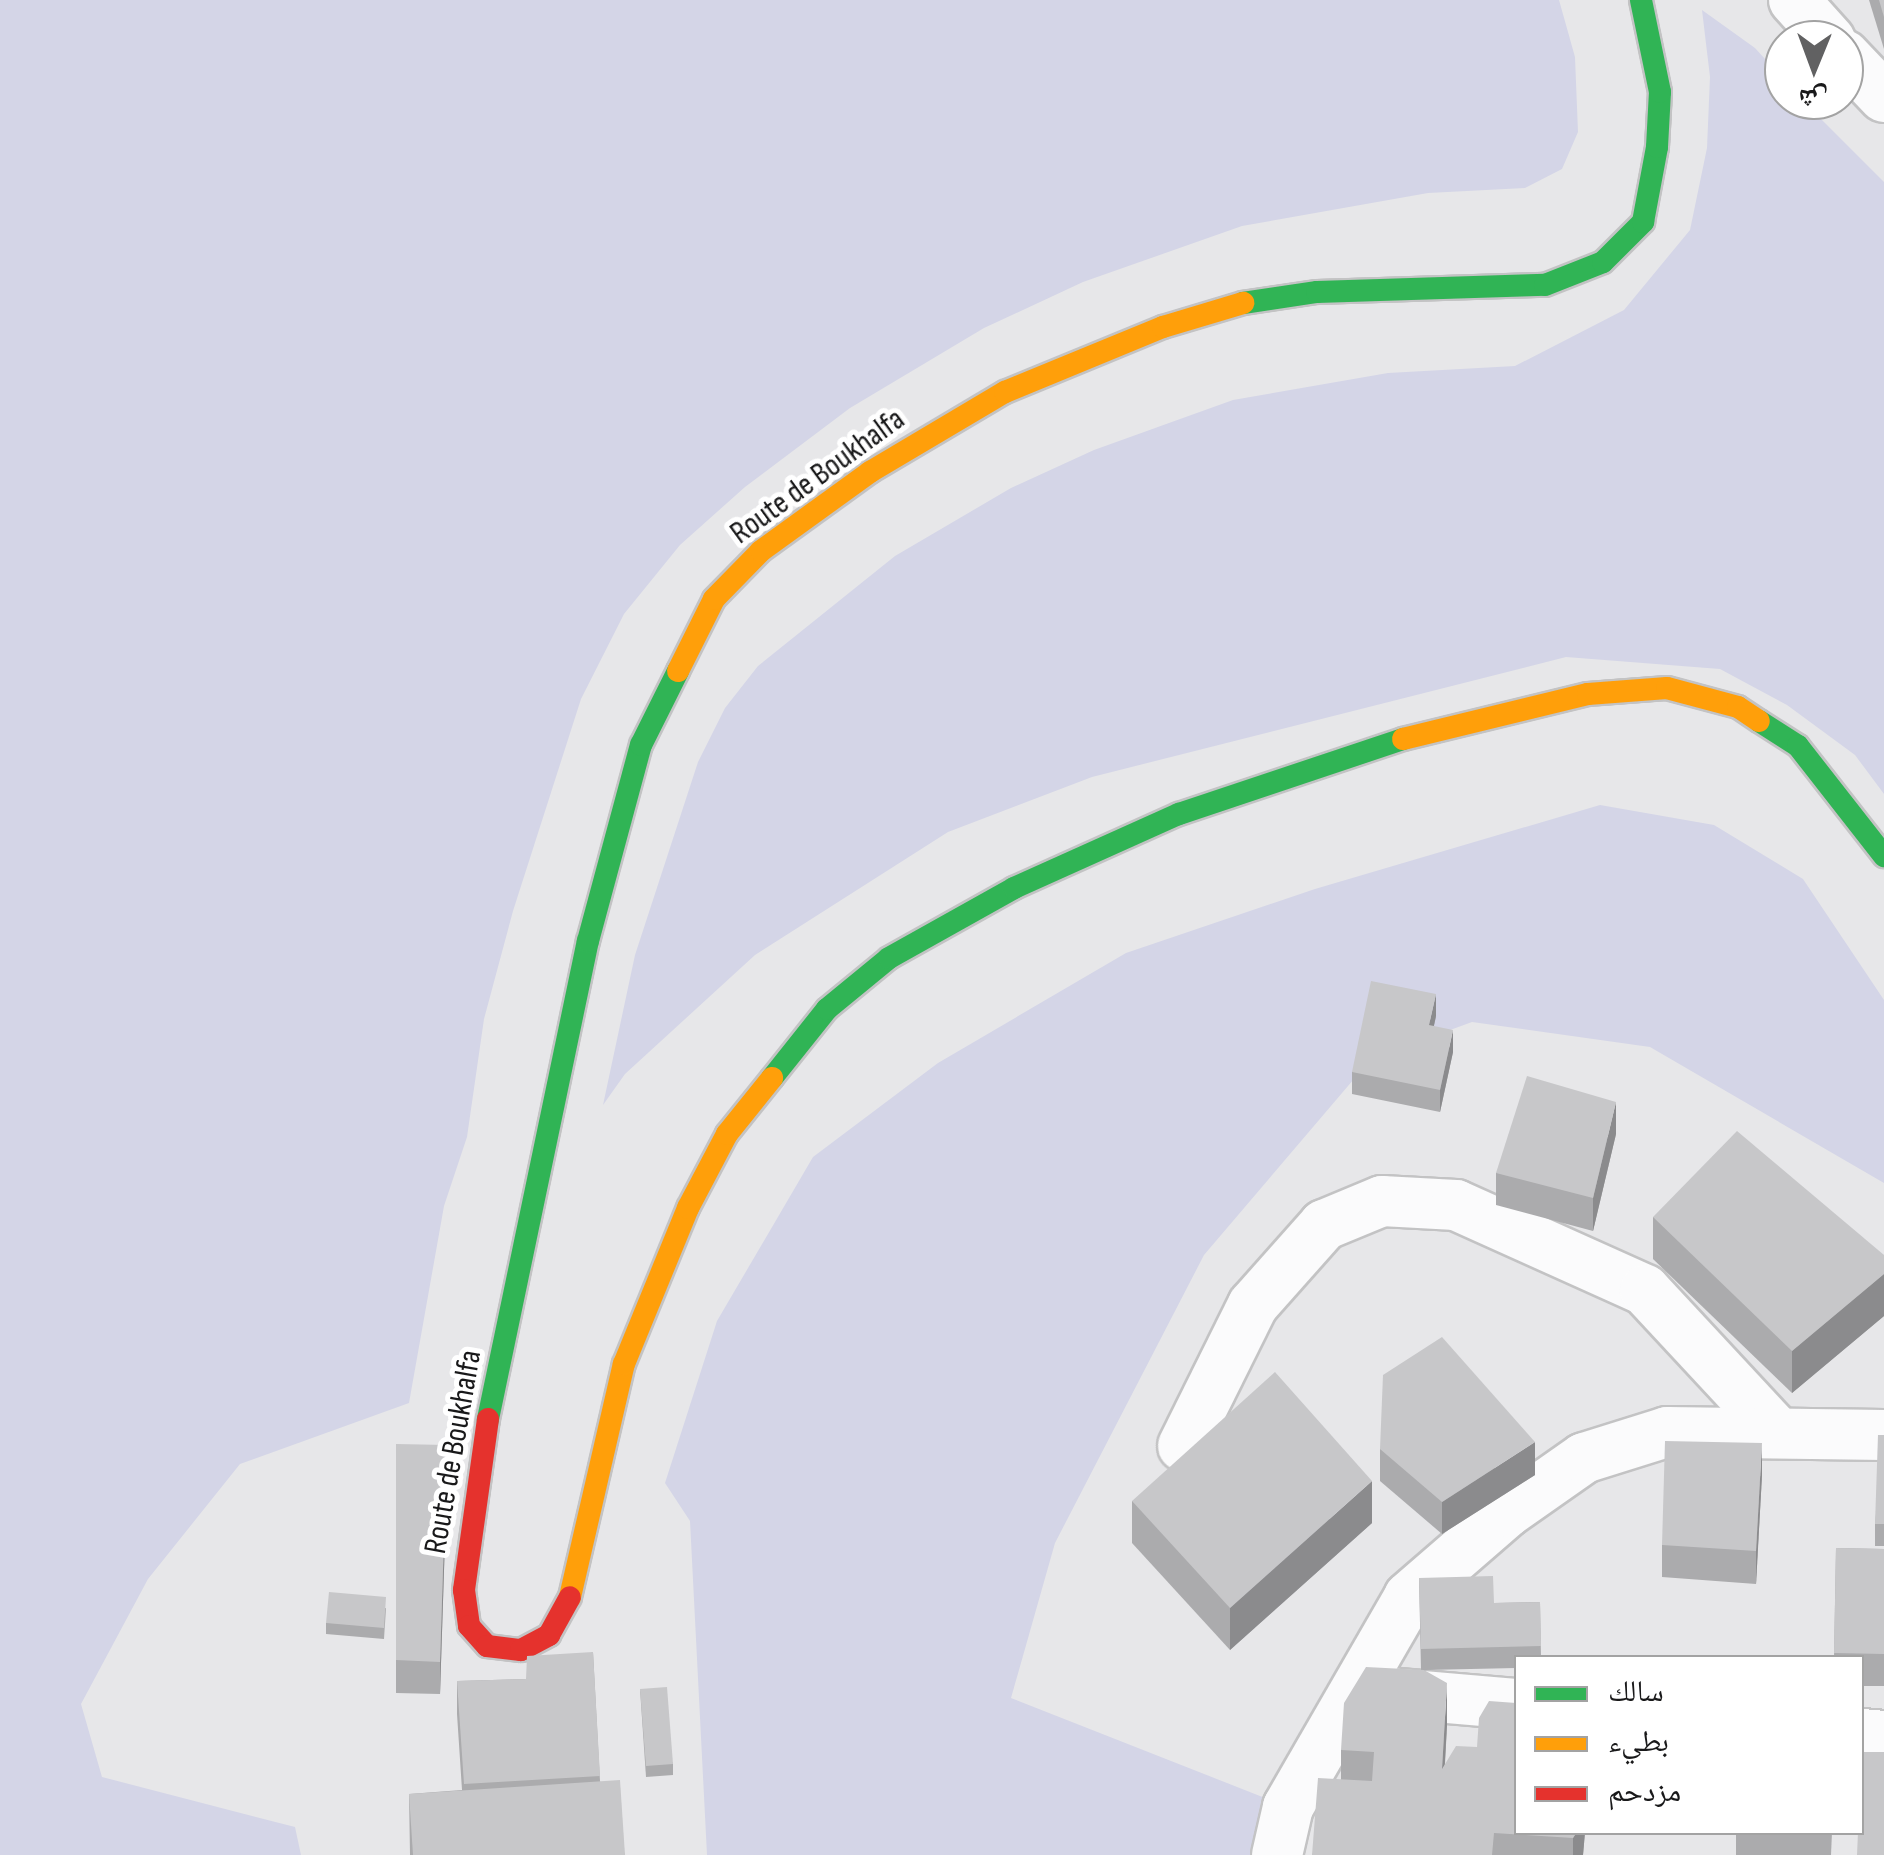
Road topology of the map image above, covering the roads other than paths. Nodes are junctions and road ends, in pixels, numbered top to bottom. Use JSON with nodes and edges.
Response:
{"nodes":[{"id":1,"x":1642,"y":0,"type":"edge"},
{"id":2,"x":1864,"y":76,"type":"edge"},
{"id":3,"x":1884,"y":98,"type":"edge"},
{"id":4,"x":1884,"y":856,"type":"edge"},
{"id":5,"x":1776,"y":1431,"type":"junction"},
{"id":6,"x":1884,"y":1435,"type":"edge"},
{"id":7,"x":1183,"y":1446,"type":"dead end"},
{"id":8,"x":1352,"y":1690,"type":"junction"},
{"id":9,"x":1514,"y":1704,"type":"edge"},
{"id":10,"x":1276,"y":1855,"type":"edge"}],
"edges":[{"from":1,"to":4,"type":"main road","name":"Route de Boukhalfa"},
{"from":2,"to":3,"type":"street"},
{"from":5,"to":6,"type":"street"},
{"from":5,"to":7,"type":"street"},
{"from":5,"to":8,"type":"street"},
{"from":8,"to":9,"type":"street"},
{"from":8,"to":10,"type":"street"}]}
